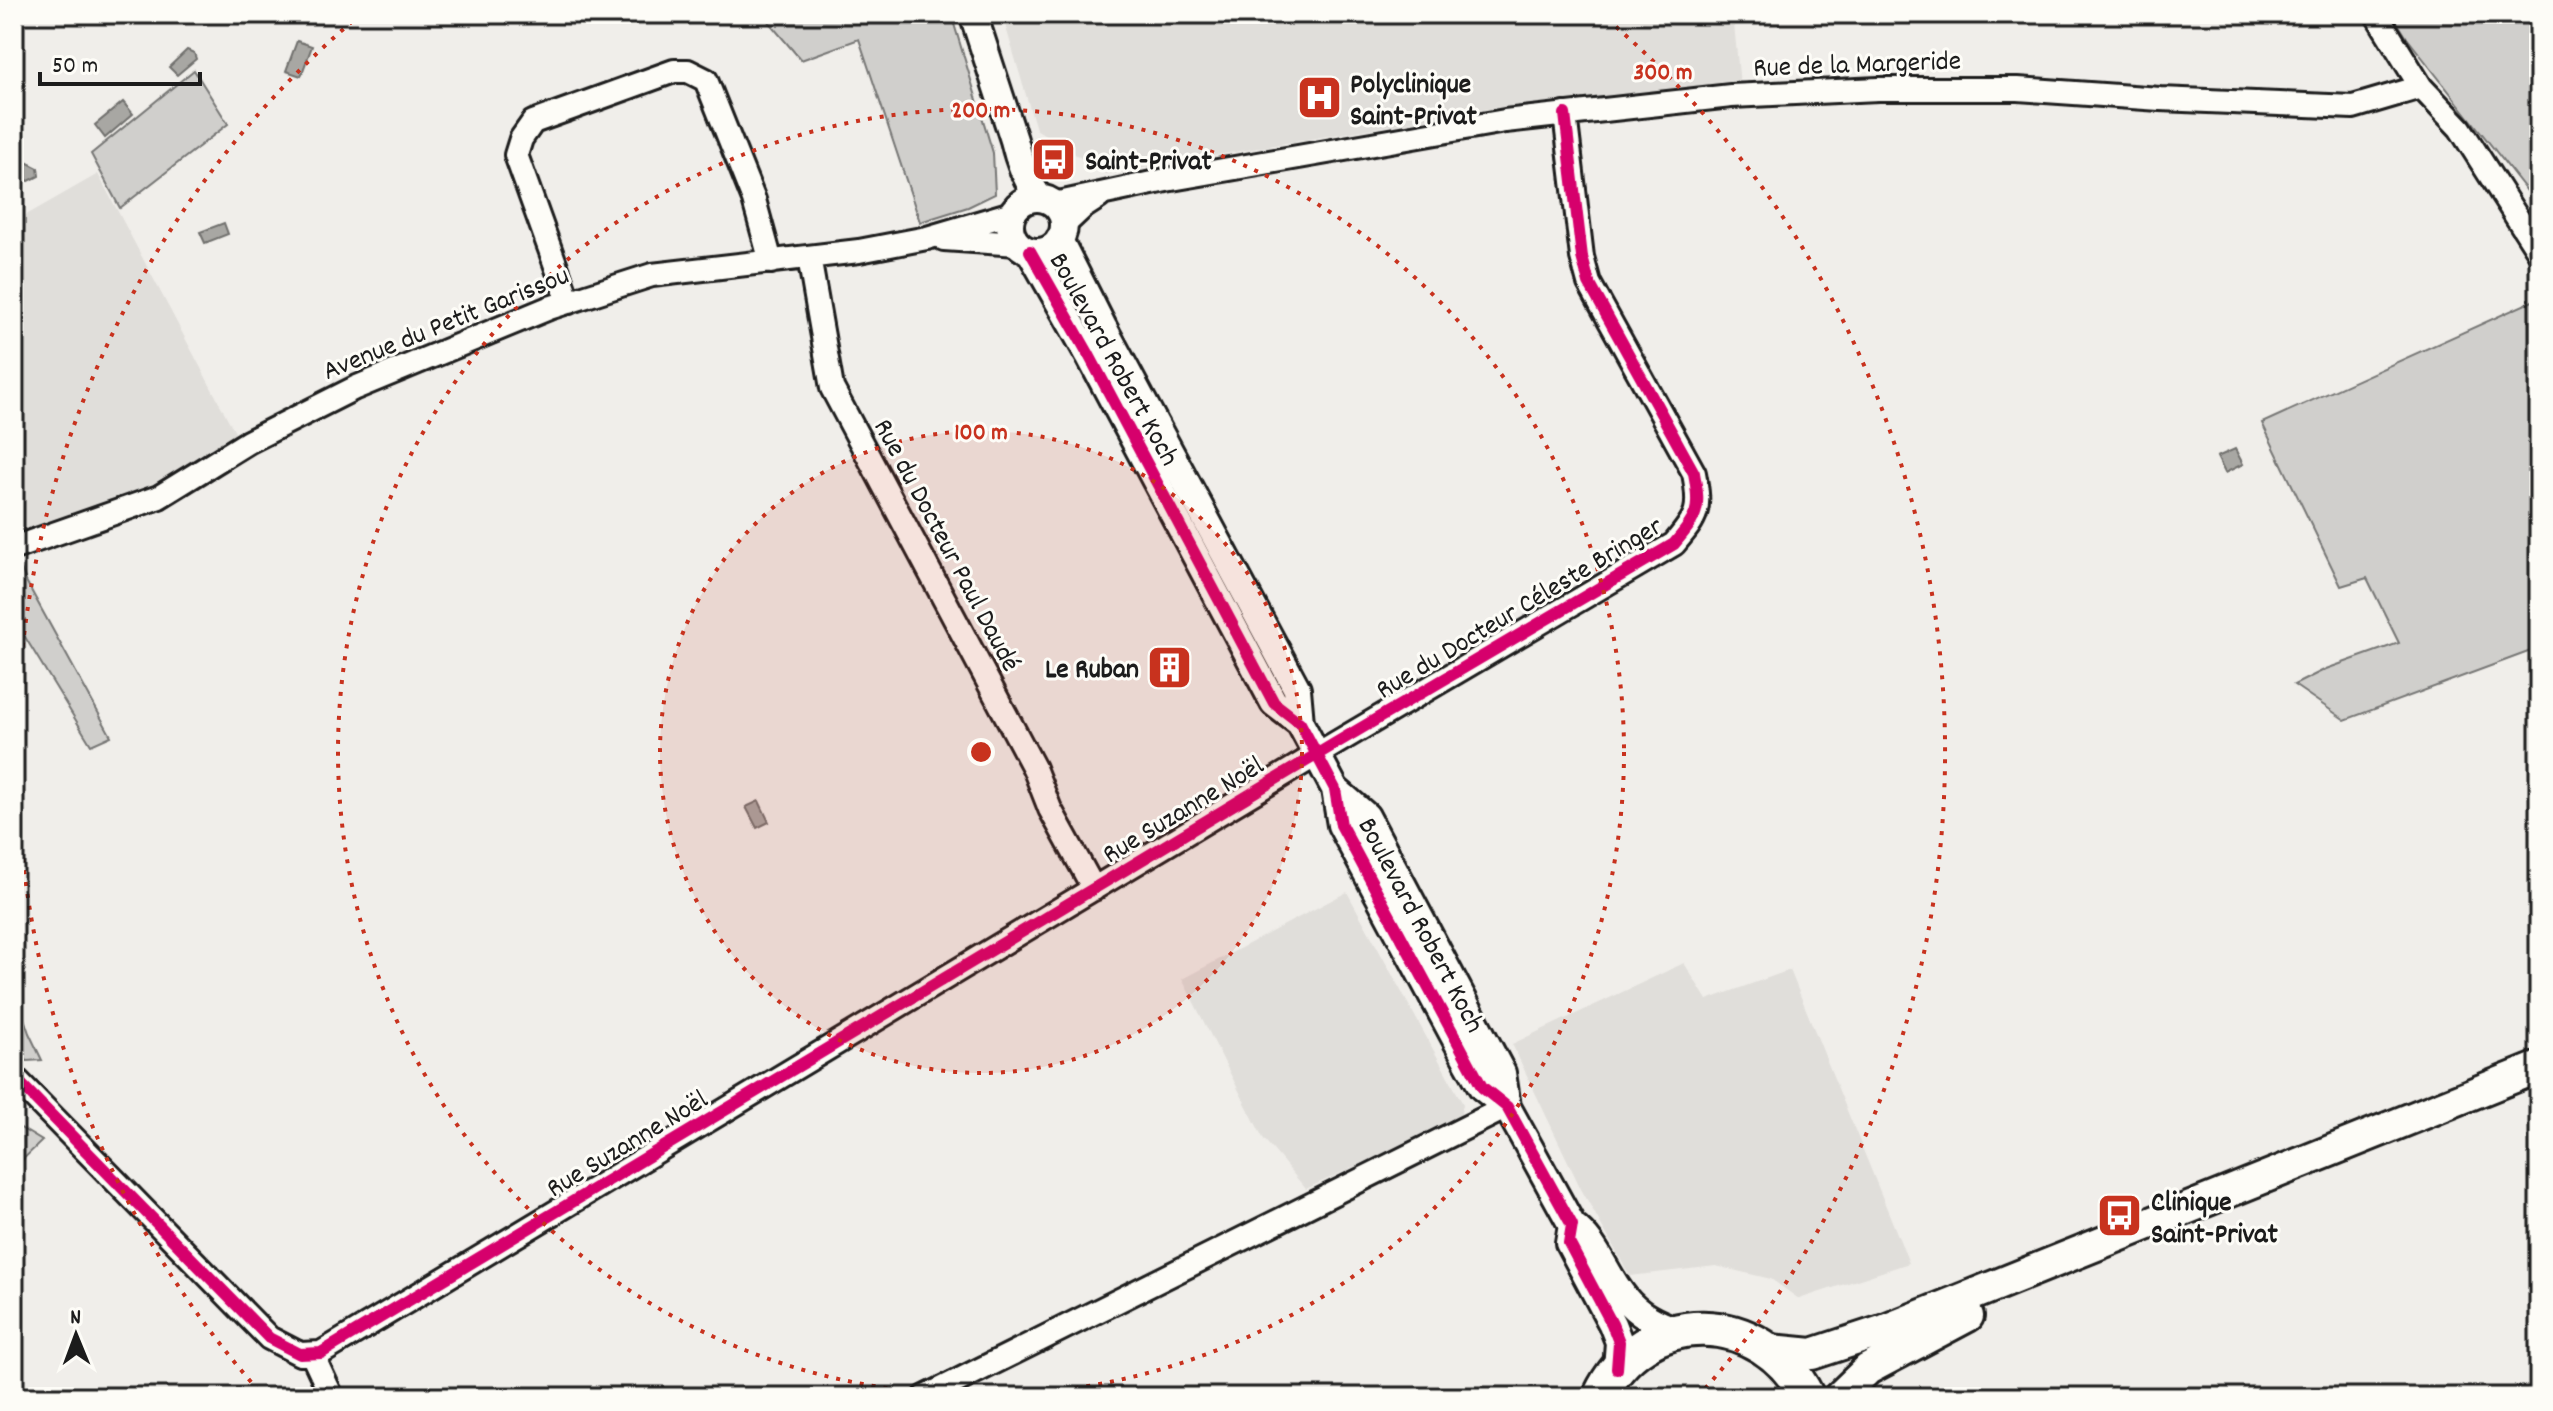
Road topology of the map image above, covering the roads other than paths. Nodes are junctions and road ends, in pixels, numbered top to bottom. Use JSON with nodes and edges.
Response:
{"nodes":[{"id":1,"x":973,"y":14,"type":"edge"},
{"id":2,"x":2376,"y":14,"type":"edge"},
{"id":3,"x":2421,"y":87,"type":"junction"},
{"id":4,"x":1565,"y":114,"type":"junction"},
{"id":5,"x":1041,"y":214,"type":"junction"},
{"id":6,"x":927,"y":238,"type":"junction"},
{"id":7,"x":1024,"y":248,"type":"junction"},
{"id":8,"x":2539,"y":252,"type":"edge"},
{"id":9,"x":809,"y":257,"type":"junction"},
{"id":10,"x":771,"y":262,"type":"junction"},
{"id":11,"x":569,"y":302,"type":"junction"},
{"id":12,"x":14,"y":548,"type":"edge"},
{"id":13,"x":1300,"y":723,"type":"junction"},
{"id":14,"x":1317,"y":756,"type":"junction"},
{"id":15,"x":1094,"y":889,"type":"junction"},
{"id":16,"x":2539,"y":1067,"type":"edge"},
{"id":17,"x":14,"y":1077,"type":"edge"},
{"id":18,"x":2539,"y":1086,"type":"edge"},
{"id":19,"x":1507,"y":1107,"type":"junction"},
{"id":20,"x":1572,"y":1225,"type":"junction"},
{"id":21,"x":1678,"y":1331,"type":"junction"},
{"id":22,"x":1771,"y":1350,"type":"junction"},
{"id":23,"x":312,"y":1354,"type":"junction"},
{"id":24,"x":1609,"y":1383,"type":"edge"},
{"id":25,"x":332,"y":1397,"type":"edge"},
{"id":26,"x":925,"y":1397,"type":"edge"},
{"id":27,"x":1807,"y":1397,"type":"edge"},
{"id":28,"x":1839,"y":1397,"type":"edge"}],
"edges":[{"from":1,"to":5,"type":"street","name":"Boulevard Robert Koch"},
{"from":2,"to":3,"type":"street"},
{"from":3,"to":4,"type":"street","name":"Rue de la Margeride"},
{"from":3,"to":8,"type":"street"},
{"from":4,"to":5,"type":"street","name":"Rue de la Margeride"},
{"from":4,"to":14,"type":"street","name":"Rue du Docteur Céleste Bringer"},
{"from":5,"to":6,"type":"street","name":"Avenue du Petit Garissou"},
{"from":5,"to":7,"type":"street","name":"Boulevard Robert Koch"},
{"from":5,"to":7,"type":"street"},
{"from":5,"to":13,"type":"street","name":"Boulevard Robert Koch"},
{"from":6,"to":7,"type":"street","name":"Avenue du Petit Garissou"},
{"from":6,"to":9,"type":"street","name":"Avenue du Petit Garissou"},
{"from":7,"to":13,"type":"street","name":"Boulevard Robert Koch"},
{"from":9,"to":10,"type":"street","name":"Avenue du Petit Garissou"},
{"from":9,"to":15,"type":"street","name":"Rue du Docteur Paul Daudé"},
{"from":10,"to":11,"type":"street","name":"Avenue du Petit Garissou"},
{"from":10,"to":11,"type":"street"},
{"from":11,"to":12,"type":"street","name":"Avenue du Petit Garissou"},
{"from":13,"to":14,"type":"street","name":"Boulevard Robert Koch"},
{"from":14,"to":15,"type":"street","name":"Rue Suzanne Noël"},
{"from":14,"to":19,"type":"street","name":"Boulevard Robert Koch"},
{"from":15,"to":23,"type":"street","name":"Rue Suzanne Noël"},
{"from":16,"to":22,"type":"main road"},
{"from":17,"to":23,"type":"street"},
{"from":18,"to":28,"type":"main road"},
{"from":19,"to":20,"type":"street","name":"Boulevard Robert Koch"},
{"from":19,"to":26,"type":"street"},
{"from":20,"to":21,"type":"street","name":"Boulevard Robert Koch"},
{"from":20,"to":24,"type":"street","name":"Boulevard Robert Koch"},
{"from":21,"to":22,"type":"main road"},
{"from":21,"to":24,"type":"main road"},
{"from":22,"to":27,"type":"main road"},
{"from":23,"to":25,"type":"street"}]}
